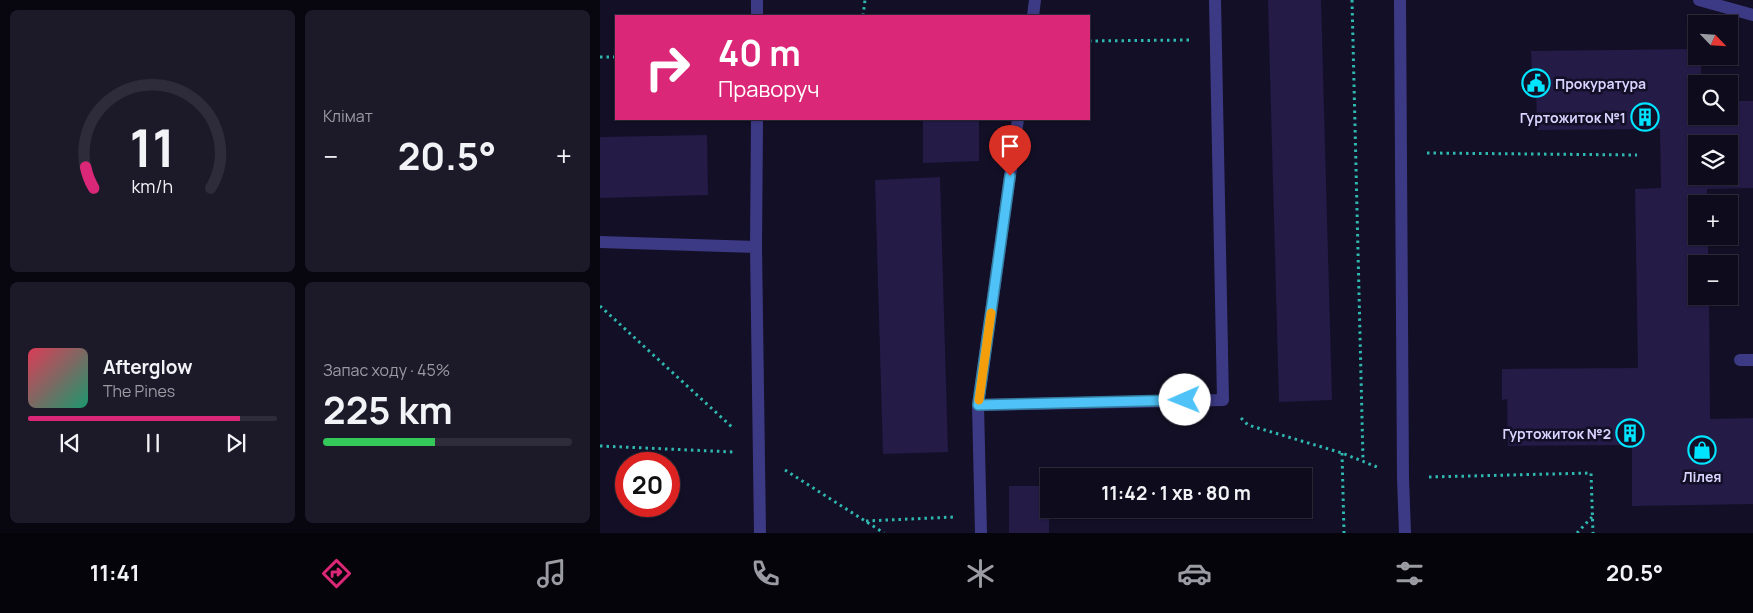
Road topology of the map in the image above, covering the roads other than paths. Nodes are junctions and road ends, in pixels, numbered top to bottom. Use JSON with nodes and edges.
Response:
{"nodes":[{"id":1,"x":757,"y":0,"type":"edge"},
{"id":2,"x":1035,"y":0,"type":"edge"},
{"id":3,"x":1215,"y":0,"type":"edge"},
{"id":4,"x":1400,"y":0,"type":"edge"},
{"id":5,"x":1699,"y":0,"type":"edge"},
{"id":6,"x":757,"y":15,"type":"edge"},
{"id":7,"x":1033,"y":15,"type":"edge"},
{"id":8,"x":1753,"y":15,"type":"edge"},
{"id":9,"x":757,"y":120,"type":"edge"},
{"id":10,"x":1018,"y":120,"type":"edge"},
{"id":11,"x":600,"y":242,"type":"edge"},
{"id":12,"x":756,"y":247,"type":"junction"},
{"id":13,"x":978,"y":405,"type":"junction"},
{"id":14,"x":760,"y":533,"type":"edge"},
{"id":15,"x":981,"y":533,"type":"edge"},
{"id":16,"x":1405,"y":533,"type":"edge"}],
"edges":[{"from":1,"to":6,"type":"lane"},
{"from":2,"to":7,"type":"lane"},
{"from":3,"to":13,"type":"lane"},
{"from":4,"to":16,"type":"lane"},
{"from":5,"to":8,"type":"lane"},
{"from":9,"to":12,"type":"lane"},
{"from":10,"to":13,"type":"lane"},
{"from":11,"to":12,"type":"lane"},
{"from":12,"to":14,"type":"lane"},
{"from":13,"to":15,"type":"lane"}]}
